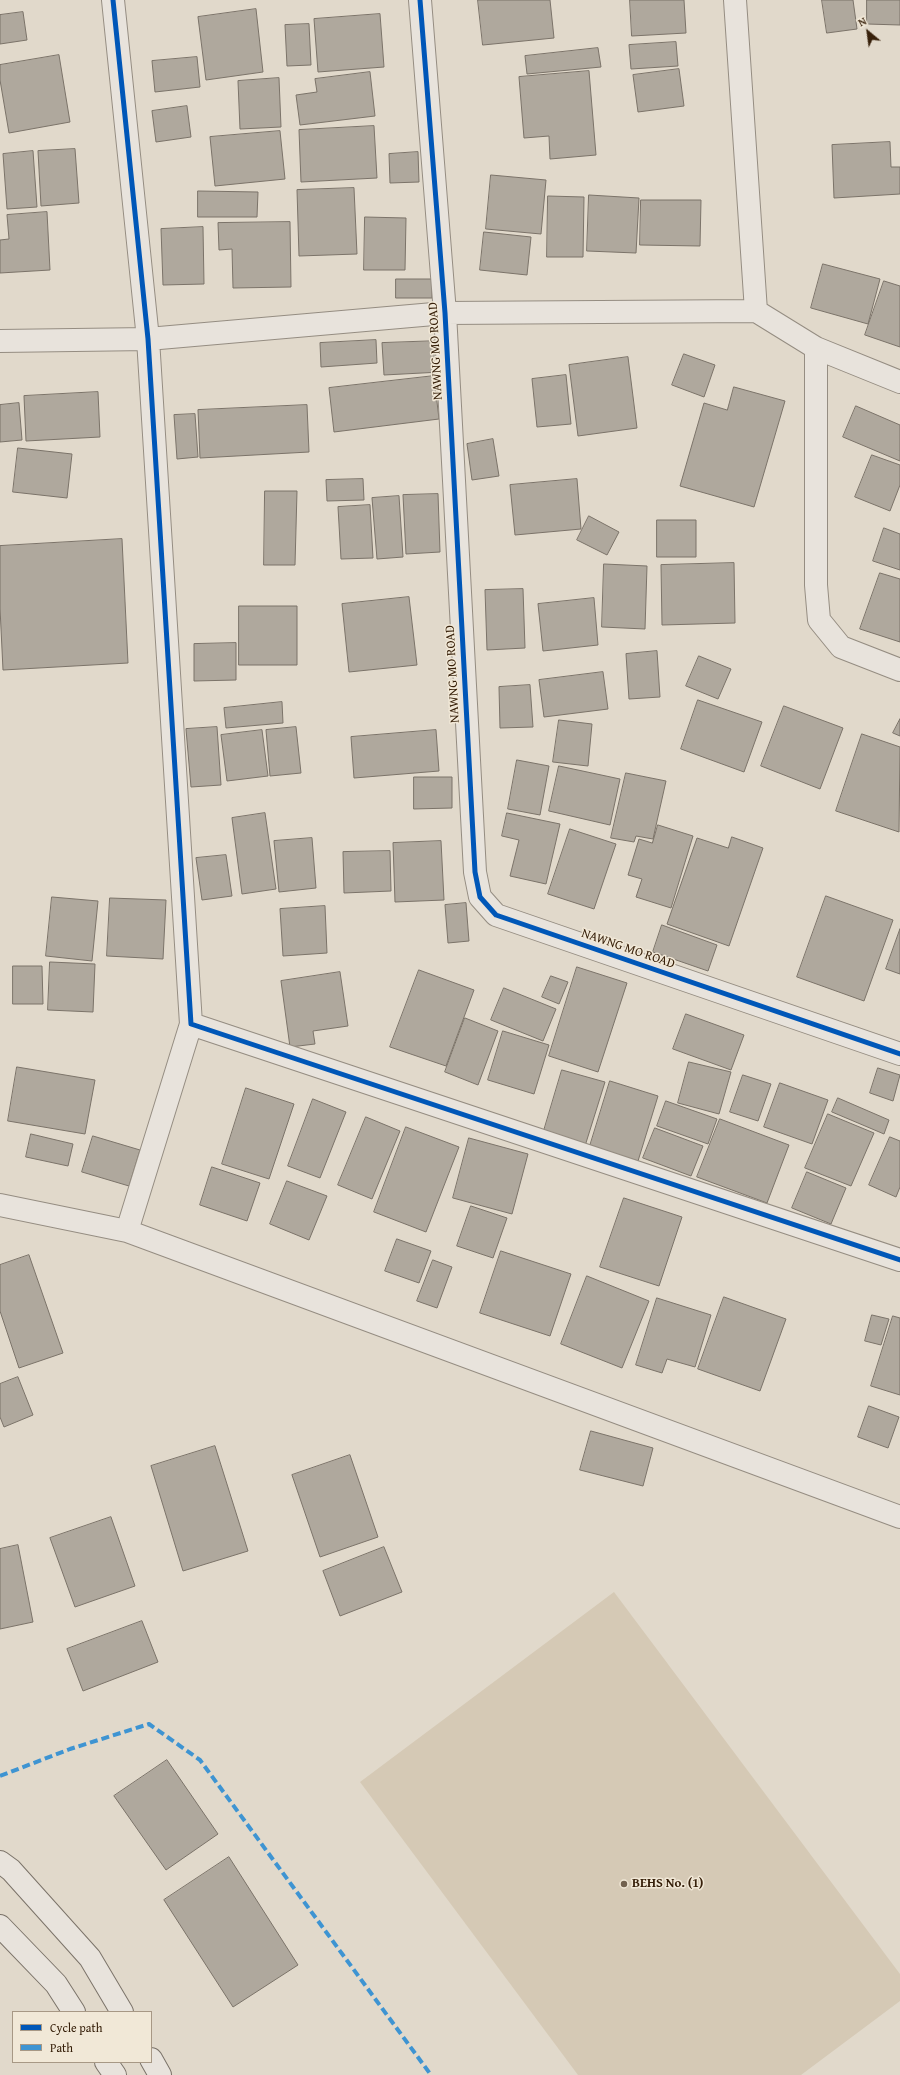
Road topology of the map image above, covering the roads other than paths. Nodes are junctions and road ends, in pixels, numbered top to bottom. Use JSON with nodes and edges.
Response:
{"nodes":[{"id":1,"x":113,"y":0,"type":"edge"},
{"id":2,"x":420,"y":0,"type":"edge"},
{"id":3,"x":735,"y":0,"type":"edge"},
{"id":4,"x":756,"y":311,"type":"junction"},
{"id":5,"x":445,"y":313,"type":"junction"},
{"id":6,"x":148,"y":339,"type":"junction"},
{"id":7,"x":0,"y":341,"type":"edge"},
{"id":8,"x":816,"y":348,"type":"junction"},
{"id":9,"x":900,"y":382,"type":"edge"},
{"id":10,"x":900,"y":670,"type":"edge"},
{"id":11,"x":191,"y":1024,"type":"junction"},
{"id":12,"x":900,"y":1054,"type":"edge"},
{"id":13,"x":0,"y":1205,"type":"edge"},
{"id":14,"x":127,"y":1231,"type":"junction"},
{"id":15,"x":900,"y":1260,"type":"edge"},
{"id":16,"x":900,"y":1517,"type":"edge"},
{"id":17,"x":0,"y":1862,"type":"edge"},
{"id":18,"x":0,"y":1926,"type":"edge"},
{"id":19,"x":73,"y":2011,"type":"edge"},
{"id":20,"x":121,"y":2011,"type":"edge"},
{"id":21,"x":152,"y":2062,"type":"edge"},
{"id":22,"x":107,"y":2063,"type":"edge"},
{"id":23,"x":115,"y":2075,"type":"edge"},
{"id":24,"x":160,"y":2075,"type":"edge"}],
"edges":[{"from":1,"to":6,"type":"street"},
{"from":2,"to":5,"type":"street","name":"NAWNG MO ROAD"},
{"from":3,"to":4,"type":"street"},
{"from":4,"to":5,"type":"street"},
{"from":4,"to":8,"type":"street"},
{"from":5,"to":6,"type":"street"},
{"from":5,"to":12,"type":"street","name":"NAWNG MO ROAD"},
{"from":6,"to":7,"type":"street"},
{"from":6,"to":11,"type":"street"},
{"from":8,"to":9,"type":"street"},
{"from":8,"to":10,"type":"street"},
{"from":11,"to":14,"type":"street"},
{"from":11,"to":15,"type":"street"},
{"from":13,"to":14,"type":"street"},
{"from":14,"to":16,"type":"street"},
{"from":17,"to":20,"type":"street"},
{"from":18,"to":19,"type":"street"},
{"from":21,"to":24,"type":"street"},
{"from":22,"to":23,"type":"street"}]}
